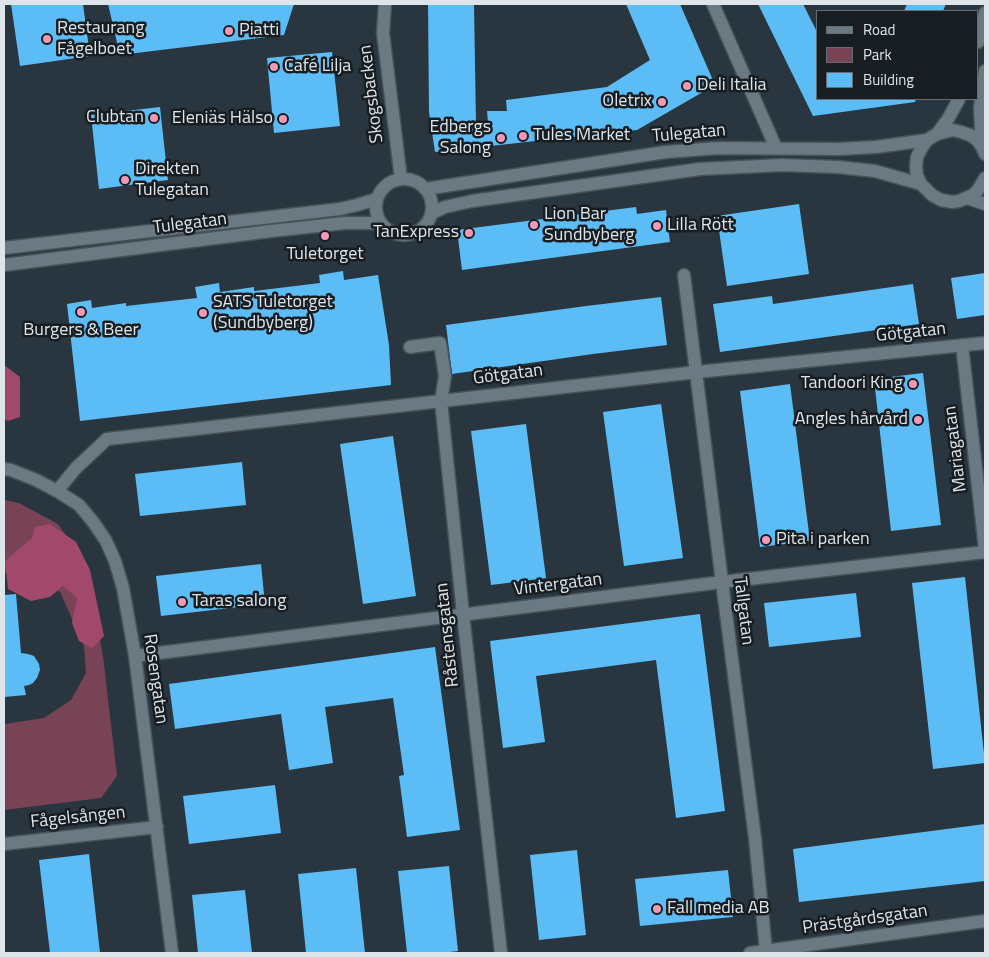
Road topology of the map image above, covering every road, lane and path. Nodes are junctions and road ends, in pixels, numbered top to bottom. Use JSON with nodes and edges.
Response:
{"nodes":[{"id":1,"x":385,"y":4,"type":"edge"},
{"id":2,"x":713,"y":4,"type":"edge"},
{"id":3,"x":985,"y":13,"type":"edge"},
{"id":4,"x":979,"y":38,"type":"edge"},
{"id":5,"x":985,"y":71,"type":"edge"},
{"id":6,"x":958,"y":100,"type":"edge"},
{"id":7,"x":932,"y":137,"type":"junction"},
{"id":8,"x":776,"y":148,"type":"junction"},
{"id":9,"x":984,"y":151,"type":"edge"},
{"id":10,"x":985,"y":178,"type":"edge"},
{"id":11,"x":401,"y":179,"type":"junction"},
{"id":12,"x":921,"y":184,"type":"junction"},
{"id":13,"x":425,"y":189,"type":"junction"},
{"id":14,"x":967,"y":198,"type":"junction"},
{"id":15,"x":377,"y":199,"type":"junction"},
{"id":16,"x":985,"y":204,"type":"edge"},
{"id":17,"x":432,"y":213,"type":"junction"},
{"id":18,"x":380,"y":223,"type":"junction"},
{"id":19,"x":4,"y":248,"type":"edge"},
{"id":20,"x":4,"y":265,"type":"edge"},
{"id":21,"x":684,"y":275,"type":"dead end"},
{"id":22,"x":985,"y":343,"type":"edge"},
{"id":23,"x":962,"y":345,"type":"junction"},
{"id":24,"x":410,"y":347,"type":"dead end"},
{"id":25,"x":696,"y":372,"type":"junction"},
{"id":26,"x":441,"y":401,"type":"junction"},
{"id":27,"x":4,"y":469,"type":"edge"},
{"id":28,"x":57,"y":490,"type":"junction"},
{"id":29,"x":985,"y":551,"type":"edge"},
{"id":30,"x":722,"y":582,"type":"junction"},
{"id":31,"x":463,"y":614,"type":"junction"},
{"id":32,"x":135,"y":656,"type":"junction"},
{"id":33,"x":157,"y":827,"type":"junction"},
{"id":34,"x":4,"y":844,"type":"edge"},
{"id":35,"x":985,"y":921,"type":"edge"},
{"id":36,"x":766,"y":951,"type":"junction"},
{"id":37,"x":172,"y":953,"type":"edge"},
{"id":38,"x":501,"y":953,"type":"edge"},
{"id":39,"x":750,"y":953,"type":"edge"}],
"edges":[{"from":1,"to":11,"type":"street","name":"Skogsbacken"},
{"from":2,"to":8,"type":"street"},
{"from":3,"to":4,"type":"street"},
{"from":5,"to":9,"type":"street"},
{"from":6,"to":7,"type":"street"},
{"from":7,"to":8,"type":"street","name":"Tulegatan"},
{"from":7,"to":9,"type":"street","name":"Tulegatan"},
{"from":7,"to":12,"type":"street"},
{"from":8,"to":13,"type":"street","name":"Tulegatan"},
{"from":10,"to":14,"type":"street"},
{"from":11,"to":13,"type":"street"},
{"from":11,"to":15,"type":"street"},
{"from":12,"to":14,"type":"street"},
{"from":12,"to":17,"type":"street","name":"Tulegatan"},
{"from":13,"to":17,"type":"street"},
{"from":14,"to":16,"type":"street"},
{"from":15,"to":18,"type":"street"},
{"from":15,"to":19,"type":"street","name":"Tulegatan"},
{"from":17,"to":18,"type":"street","name":"Tulegatan"},
{"from":18,"to":20,"type":"street","name":"Tulegatan"},
{"from":21,"to":25,"type":"street","name":"Tallgatan"},
{"from":22,"to":23,"type":"street","name":"Götgatan"},
{"from":23,"to":25,"type":"street","name":"Götgatan"},
{"from":23,"to":29,"type":"street","name":"Mariagatan"},
{"from":24,"to":26,"type":"street","name":"Råstensgatan"},
{"from":25,"to":26,"type":"street","name":"Götgatan"},
{"from":25,"to":30,"type":"street","name":"Tallgatan"},
{"from":26,"to":28,"type":"street","name":"Götgatan"},
{"from":26,"to":31,"type":"street","name":"Råstensgatan"},
{"from":27,"to":28,"type":"street","name":"Rosengatan"},
{"from":28,"to":32,"type":"street","name":"Rosengatan"},
{"from":29,"to":30,"type":"street","name":"Vintergatan"},
{"from":30,"to":31,"type":"street","name":"Vintergatan"},
{"from":30,"to":36,"type":"street","name":"Tallgatan"},
{"from":31,"to":32,"type":"street","name":"Vintergatan"},
{"from":31,"to":38,"type":"street","name":"Råstensgatan"},
{"from":32,"to":33,"type":"street","name":"Rosengatan"},
{"from":33,"to":34,"type":"street","name":"Fågelsången"},
{"from":33,"to":37,"type":"street","name":"Rosengatan"},
{"from":35,"to":36,"type":"street","name":"Prästgårdsgatan"},
{"from":36,"to":39,"type":"street","name":"Prästgårdsgatan"}]}
